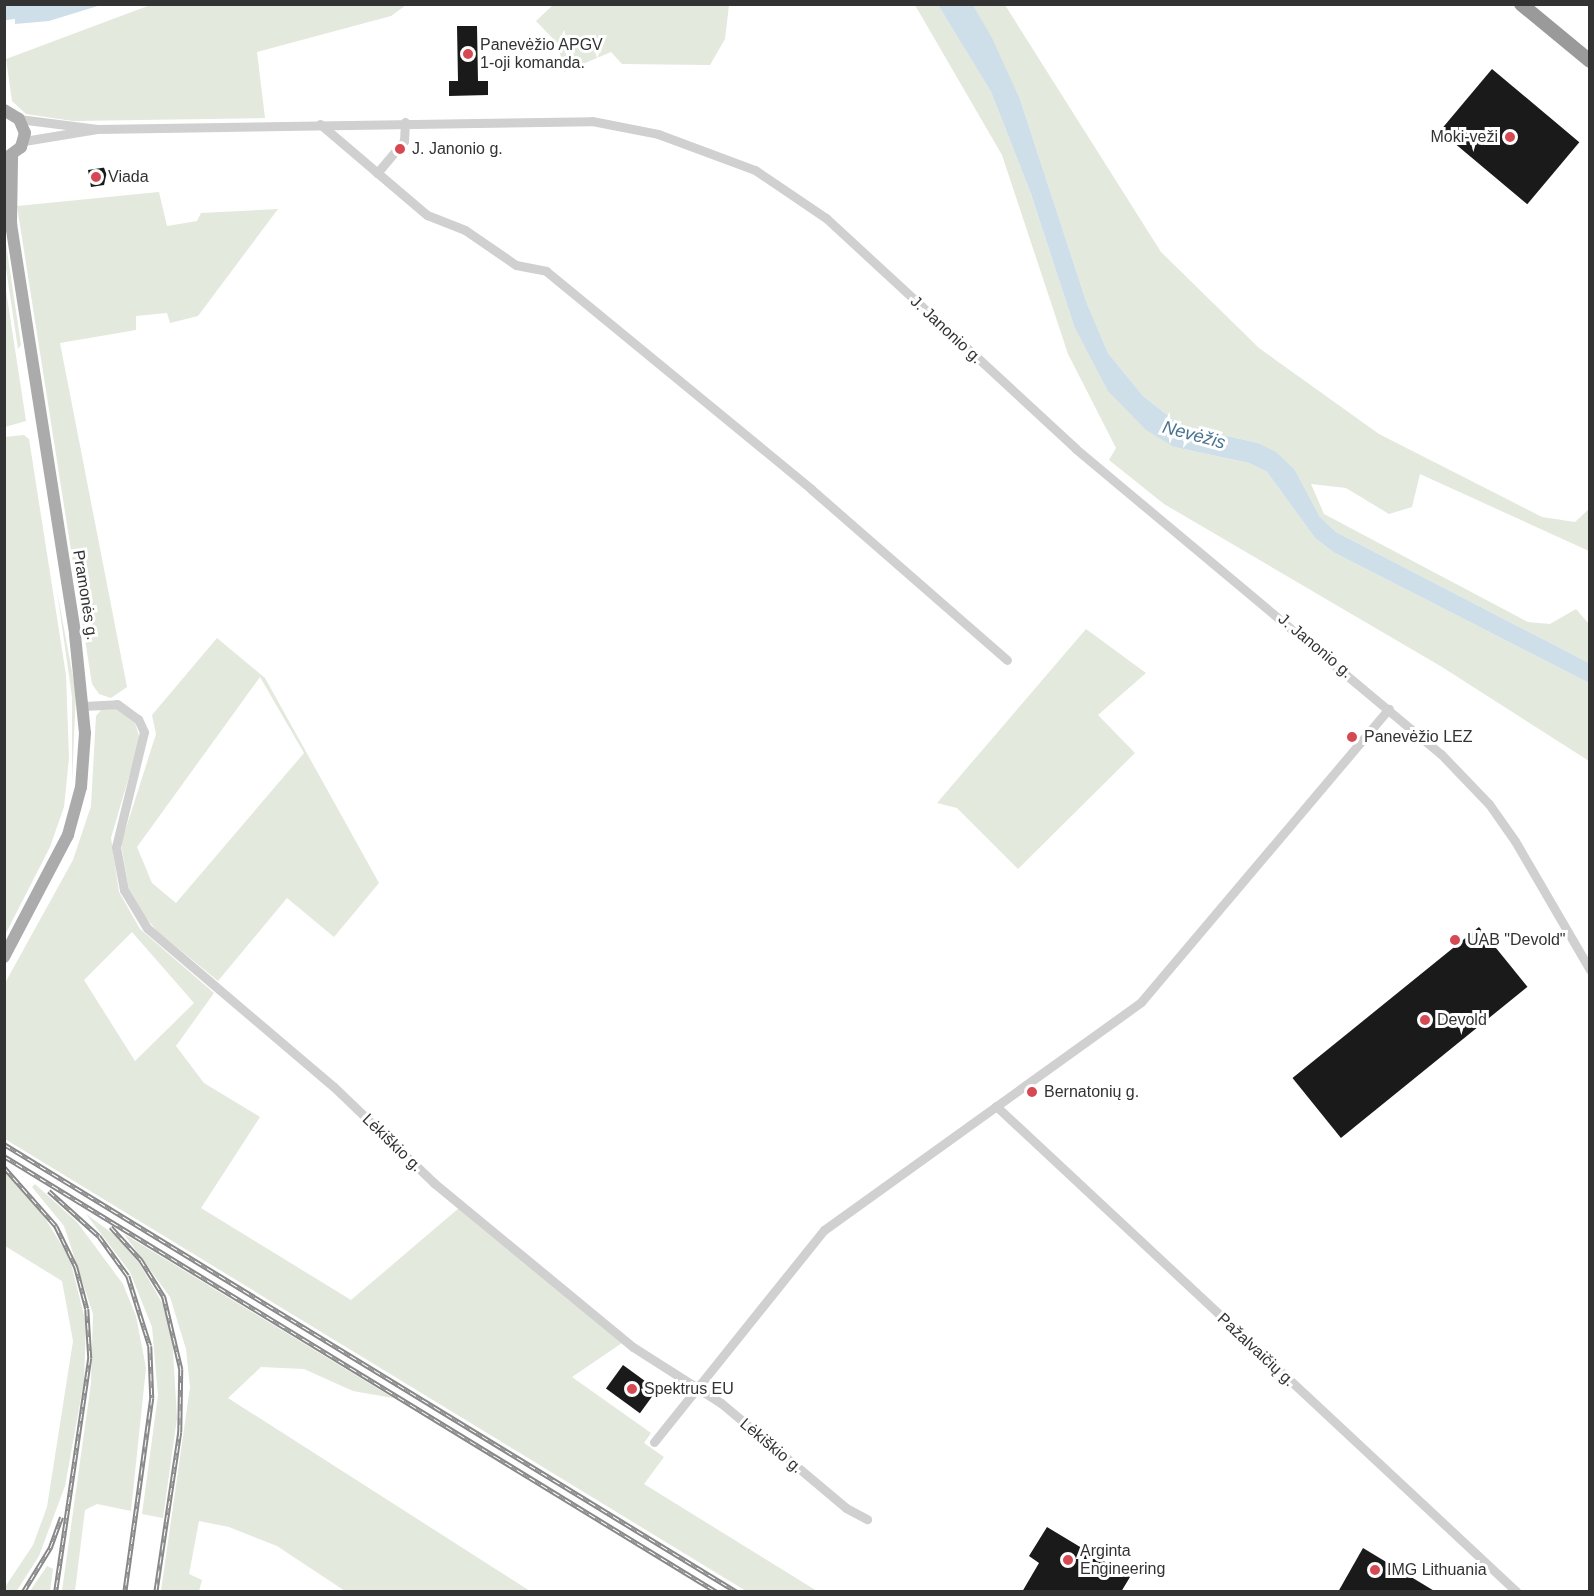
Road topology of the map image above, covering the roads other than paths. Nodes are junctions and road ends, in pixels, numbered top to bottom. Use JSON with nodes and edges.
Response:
{"nodes":[{"id":1,"x":1521,"y":4,"type":"edge"},
{"id":2,"x":1590,"y":61,"type":"edge"},
{"id":3,"x":4,"y":100,"type":"edge"},
{"id":4,"x":11,"y":114,"type":"edge"},
{"id":5,"x":405,"y":122,"type":"junction"},
{"id":6,"x":320,"y":124,"type":"junction"},
{"id":7,"x":97,"y":129,"type":"junction"},
{"id":8,"x":24,"y":141,"type":"junction"},
{"id":9,"x":8,"y":158,"type":"edge"},
{"id":10,"x":376,"y":173,"type":"junction"},
{"id":11,"x":4,"y":210,"type":"edge"},
{"id":12,"x":11,"y":224,"type":"junction"},
{"id":13,"x":1007,"y":660,"type":"dead end"},
{"id":14,"x":84,"y":706,"type":"junction"},
{"id":15,"x":1389,"y":709,"type":"junction"},
{"id":16,"x":4,"y":957,"type":"edge"},
{"id":17,"x":1588,"y":965,"type":"edge"},
{"id":18,"x":996,"y":1106,"type":"junction"},
{"id":19,"x":697,"y":1386,"type":"junction"},
{"id":20,"x":654,"y":1442,"type":"dead end"},
{"id":21,"x":867,"y":1519,"type":"dead end"},
{"id":22,"x":1518,"y":1592,"type":"edge"}],
"edges":[{"from":1,"to":2,"type":"highway"},
{"from":3,"to":4,"type":"main road"},
{"from":4,"to":7,"type":"street","name":"J. Janonio g."},
{"from":4,"to":8,"type":"main road"},
{"from":5,"to":6,"type":"street","name":"J. Janonio g."},
{"from":5,"to":10,"type":"street"},
{"from":5,"to":15,"type":"street","name":"J. Janonio g."},
{"from":6,"to":7,"type":"street","name":"J. Janonio g."},
{"from":6,"to":10,"type":"street"},
{"from":7,"to":8,"type":"street","name":"J. Janonio g."},
{"from":8,"to":9,"type":"main road"},
{"from":9,"to":12,"type":"main road","name":"Pramonės g."},
{"from":10,"to":13,"type":"street"},
{"from":11,"to":12,"type":"main road","name":"Pramonės g."},
{"from":12,"to":14,"type":"main road","name":"Pramonės g."},
{"from":14,"to":16,"type":"main road","name":"Pramonės g."},
{"from":14,"to":19,"type":"street","name":"Lėkiškio g."},
{"from":15,"to":17,"type":"street","name":"J. Janonio g."},
{"from":15,"to":18,"type":"street"},
{"from":18,"to":19,"type":"street"},
{"from":18,"to":22,"type":"street","name":"Pažalvaičių g."},
{"from":19,"to":20,"type":"street"},
{"from":19,"to":21,"type":"street","name":"Lėkiškio g."}]}
